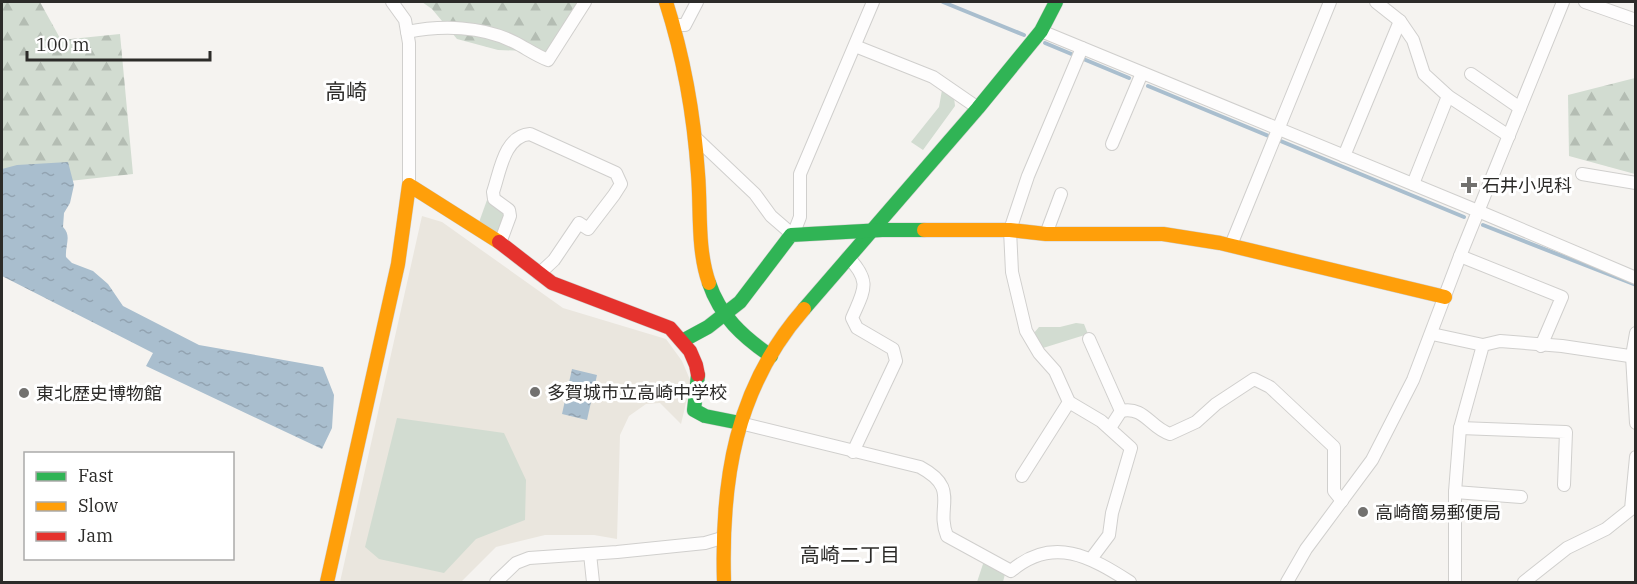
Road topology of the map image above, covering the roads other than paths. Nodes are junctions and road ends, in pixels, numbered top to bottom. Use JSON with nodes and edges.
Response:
{"nodes":[{"id":1,"x":392,"y":2,"type":"edge"},
{"id":2,"x":585,"y":2,"type":"edge"},
{"id":3,"x":666,"y":2,"type":"edge"},
{"id":4,"x":697,"y":2,"type":"edge"},
{"id":5,"x":873,"y":2,"type":"edge"},
{"id":6,"x":1056,"y":2,"type":"edge"},
{"id":7,"x":1330,"y":2,"type":"edge"},
{"id":8,"x":1376,"y":2,"type":"edge"},
{"id":9,"x":1563,"y":2,"type":"edge"},
{"id":10,"x":1585,"y":2,"type":"edge"},
{"id":11,"x":1635,"y":20,"type":"edge"},
{"id":12,"x":1400,"y":21,"type":"junction"},
{"id":13,"x":675,"y":26,"type":"junction"},
{"id":14,"x":1041,"y":31,"type":"junction"},
{"id":15,"x":407,"y":32,"type":"junction"},
{"id":16,"x":855,"y":46,"type":"junction"},
{"id":17,"x":1079,"y":54,"type":"junction"},
{"id":18,"x":1142,"y":73,"type":"junction"},
{"id":19,"x":1471,"y":74,"type":"dead end"},
{"id":20,"x":1448,"y":96,"type":"junction"},
{"id":21,"x":978,"y":108,"type":"junction"},
{"id":22,"x":1521,"y":108,"type":"junction"},
{"id":23,"x":1277,"y":135,"type":"junction"},
{"id":24,"x":1509,"y":136,"type":"junction"},
{"id":25,"x":696,"y":138,"type":"junction"},
{"id":26,"x":1112,"y":144,"type":"dead end"},
{"id":27,"x":1344,"y":156,"type":"junction"},
{"id":28,"x":1582,"y":174,"type":"dead end"},
{"id":29,"x":1635,"y":183,"type":"edge"},
{"id":30,"x":1413,"y":184,"type":"junction"},
{"id":31,"x":409,"y":185,"type":"junction"},
{"id":32,"x":1061,"y":194,"type":"dead end"},
{"id":33,"x":1478,"y":211,"type":"junction"},
{"id":34,"x":1010,"y":230,"type":"junction"},
{"id":35,"x":870,"y":231,"type":"junction"},
{"id":36,"x":1046,"y":234,"type":"junction"},
{"id":37,"x":792,"y":235,"type":"junction"},
{"id":38,"x":500,"y":243,"type":"junction"},
{"id":39,"x":1231,"y":245,"type":"junction"},
{"id":40,"x":1460,"y":256,"type":"junction"},
{"id":41,"x":848,"y":257,"type":"junction"},
{"id":42,"x":539,"y":274,"type":"junction"},
{"id":43,"x":1635,"y":278,"type":"edge"},
{"id":44,"x":1445,"y":297,"type":"junction"},
{"id":45,"x":724,"y":314,"type":"junction"},
{"id":46,"x":1635,"y":333,"type":"edge"},
{"id":47,"x":1431,"y":334,"type":"junction"},
{"id":48,"x":1089,"y":339,"type":"dead end"},
{"id":49,"x":684,"y":340,"type":"junction"},
{"id":50,"x":1483,"y":345,"type":"junction"},
{"id":51,"x":1542,"y":346,"type":"junction"},
{"id":52,"x":771,"y":356,"type":"junction"},
{"id":53,"x":1634,"y":357,"type":"edge"},
{"id":54,"x":1070,"y":402,"type":"junction"},
{"id":55,"x":1121,"y":411,"type":"junction"},
{"id":56,"x":740,"y":423,"type":"junction"},
{"id":57,"x":1635,"y":423,"type":"edge"},
{"id":58,"x":1110,"y":428,"type":"junction"},
{"id":59,"x":1461,"y":428,"type":"junction"},
{"id":60,"x":854,"y":452,"type":"junction"},
{"id":61,"x":1635,"y":456,"type":"edge"},
{"id":62,"x":1022,"y":476,"type":"dead end"},
{"id":63,"x":1564,"y":485,"type":"dead end"},
{"id":64,"x":1455,"y":492,"type":"junction"},
{"id":65,"x":1521,"y":496,"type":"dead end"},
{"id":66,"x":1342,"y":501,"type":"junction"},
{"id":67,"x":722,"y":538,"type":"junction"},
{"id":68,"x":590,"y":554,"type":"junction"},
{"id":69,"x":1091,"y":559,"type":"junction"},
{"id":70,"x":1010,"y":577,"type":"edge"},
{"id":71,"x":1540,"y":579,"type":"edge"},
{"id":72,"x":327,"y":582,"type":"edge"},
{"id":73,"x":496,"y":582,"type":"edge"},
{"id":74,"x":592,"y":582,"type":"edge"},
{"id":75,"x":724,"y":582,"type":"edge"},
{"id":76,"x":1130,"y":582,"type":"edge"},
{"id":77,"x":1287,"y":582,"type":"edge"},
{"id":78,"x":1455,"y":582,"type":"edge"},
{"id":79,"x":1524,"y":582,"type":"edge"}],
"edges":[{"from":1,"to":15,"type":"street"},
{"from":2,"to":15,"type":"street"},
{"from":3,"to":13,"type":"street"},
{"from":4,"to":13,"type":"street"},
{"from":5,"to":16,"type":"street"},
{"from":6,"to":14,"type":"street"},
{"from":7,"to":23,"type":"street"},
{"from":8,"to":12,"type":"street"},
{"from":9,"to":22,"type":"street"},
{"from":10,"to":11,"type":"street"},
{"from":12,"to":20,"type":"street"},
{"from":12,"to":27,"type":"street"},
{"from":13,"to":25,"type":"street"},
{"from":14,"to":17,"type":"street"},
{"from":14,"to":21,"type":"street"},
{"from":15,"to":31,"type":"street"},
{"from":16,"to":21,"type":"street"},
{"from":16,"to":37,"type":"street"},
{"from":17,"to":18,"type":"street"},
{"from":17,"to":34,"type":"street"},
{"from":18,"to":23,"type":"street"},
{"from":18,"to":26,"type":"street"},
{"from":19,"to":22,"type":"street"},
{"from":20,"to":24,"type":"street"},
{"from":20,"to":30,"type":"street"},
{"from":21,"to":35,"type":"street"},
{"from":22,"to":24,"type":"street"},
{"from":23,"to":27,"type":"street"},
{"from":23,"to":39,"type":"street"},
{"from":24,"to":33,"type":"street"},
{"from":25,"to":37,"type":"street"},
{"from":25,"to":45,"type":"street"},
{"from":27,"to":30,"type":"street"},
{"from":28,"to":29,"type":"street"},
{"from":30,"to":33,"type":"street"},
{"from":31,"to":38,"type":"street"},
{"from":31,"to":72,"type":"street"},
{"from":32,"to":36,"type":"street"},
{"from":33,"to":40,"type":"street"},
{"from":33,"to":43,"type":"street"},
{"from":34,"to":35,"type":"street"},
{"from":34,"to":36,"type":"street"},
{"from":34,"to":54,"type":"street"},
{"from":35,"to":37,"type":"street"},
{"from":35,"to":41,"type":"street"},
{"from":36,"to":39,"type":"street"},
{"from":37,"to":45,"type":"street"},
{"from":38,"to":42,"type":"street"},
{"from":38,"to":42,"type":"street"},
{"from":39,"to":44,"type":"street"},
{"from":40,"to":44,"type":"street"},
{"from":40,"to":51,"type":"street"},
{"from":41,"to":52,"type":"street"},
{"from":41,"to":60,"type":"street"},
{"from":42,"to":49,"type":"street"},
{"from":44,"to":47,"type":"street"},
{"from":45,"to":49,"type":"street"},
{"from":45,"to":52,"type":"street"},
{"from":46,"to":53,"type":"street"},
{"from":47,"to":50,"type":"street"},
{"from":47,"to":66,"type":"street"},
{"from":48,"to":55,"type":"street"},
{"from":49,"to":56,"type":"street"},
{"from":50,"to":51,"type":"street"},
{"from":50,"to":59,"type":"street"},
{"from":51,"to":53,"type":"street"},
{"from":52,"to":56,"type":"street"},
{"from":53,"to":57,"type":"street"},
{"from":54,"to":58,"type":"street"},
{"from":54,"to":62,"type":"street"},
{"from":55,"to":58,"type":"street"},
{"from":55,"to":66,"type":"street"},
{"from":56,"to":60,"type":"street"},
{"from":56,"to":67,"type":"street"},
{"from":58,"to":69,"type":"street"},
{"from":59,"to":63,"type":"street"},
{"from":59,"to":64,"type":"street"},
{"from":60,"to":70,"type":"street"},
{"from":61,"to":71,"type":"street"},
{"from":64,"to":65,"type":"street"},
{"from":64,"to":78,"type":"street"},
{"from":66,"to":77,"type":"street"},
{"from":67,"to":68,"type":"street"},
{"from":67,"to":75,"type":"street"},
{"from":68,"to":73,"type":"street"},
{"from":68,"to":74,"type":"street"},
{"from":69,"to":70,"type":"street"},
{"from":69,"to":76,"type":"street"},
{"from":71,"to":79,"type":"street"}]}
